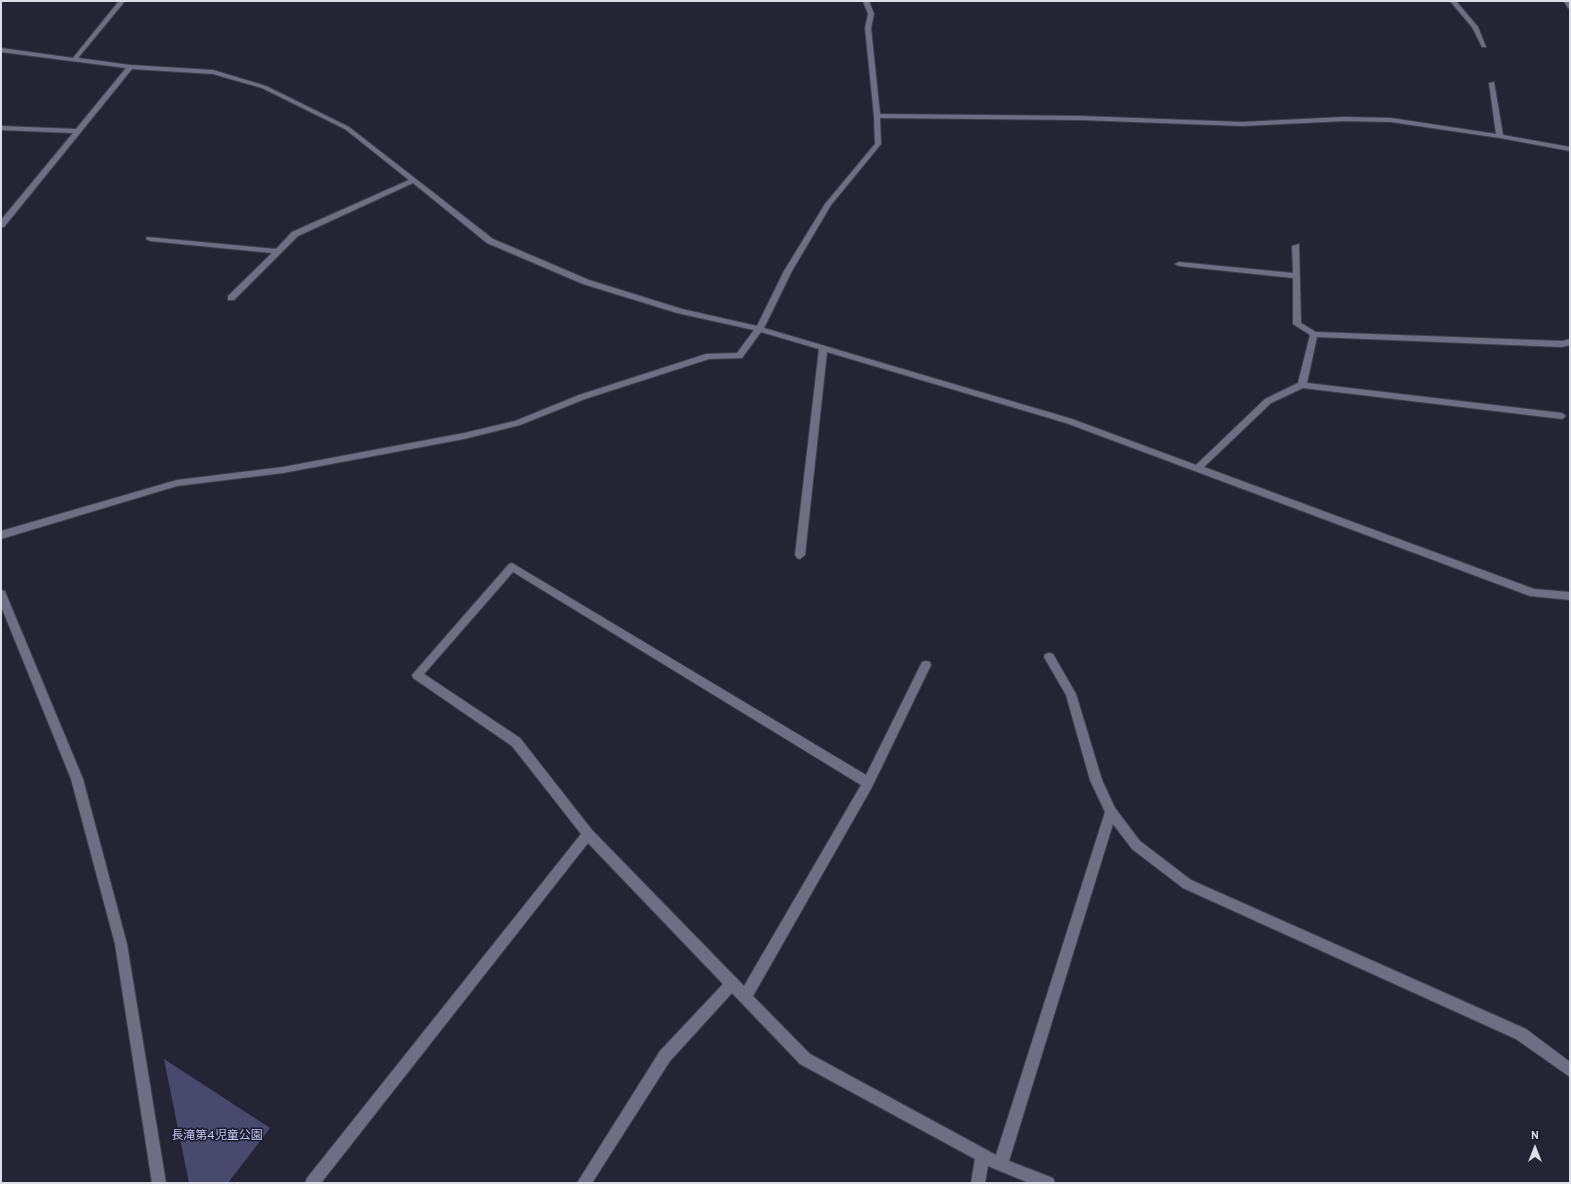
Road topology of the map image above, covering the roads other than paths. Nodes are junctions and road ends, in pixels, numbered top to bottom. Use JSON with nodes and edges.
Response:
{"nodes":[{"id":1,"x":122,"y":1,"type":"edge"},
{"id":2,"x":866,"y":1,"type":"edge"},
{"id":3,"x":1453,"y":1,"type":"edge"},
{"id":4,"x":1567,"y":1,"type":"edge"},
{"id":5,"x":1570,"y":7,"type":"edge"},
{"id":6,"x":1484,"y":46,"type":"dead end"},
{"id":7,"x":1,"y":50,"type":"edge"},
{"id":8,"x":75,"y":59,"type":"junction"},
{"id":9,"x":130,"y":67,"type":"junction"},
{"id":10,"x":1492,"y":83,"type":"dead end"},
{"id":11,"x":877,"y":116,"type":"junction"},
{"id":12,"x":1,"y":128,"type":"edge"},
{"id":13,"x":78,"y":131,"type":"junction"},
{"id":14,"x":1500,"y":136,"type":"junction"},
{"id":15,"x":1570,"y":149,"type":"edge"},
{"id":16,"x":412,"y":181,"type":"junction"},
{"id":17,"x":1,"y":225,"type":"edge"},
{"id":18,"x":150,"y":239,"type":"dead end"},
{"id":19,"x":1296,"y":246,"type":"dead end"},
{"id":20,"x":279,"y":251,"type":"junction"},
{"id":21,"x":1179,"y":264,"type":"dead end"},
{"id":22,"x":1297,"y":276,"type":"junction"},
{"id":23,"x":232,"y":298,"type":"dead end"},
{"id":24,"x":759,"y":329,"type":"junction"},
{"id":25,"x":1314,"y":334,"type":"junction"},
{"id":26,"x":1570,"y":342,"type":"edge"},
{"id":27,"x":824,"y":348,"type":"junction"},
{"id":28,"x":1302,"y":385,"type":"junction"},
{"id":29,"x":1562,"y":416,"type":"dead end"},
{"id":30,"x":1197,"y":469,"type":"junction"},
{"id":31,"x":1,"y":535,"type":"edge"},
{"id":32,"x":800,"y":555,"type":"dead end"},
{"id":33,"x":1,"y":594,"type":"edge"},
{"id":34,"x":1570,"y":596,"type":"edge"},
{"id":35,"x":1049,"y":657,"type":"dead end"},
{"id":36,"x":926,"y":665,"type":"dead end"},
{"id":37,"x":868,"y":783,"type":"junction"},
{"id":38,"x":1111,"y":812,"type":"junction"},
{"id":39,"x":588,"y":834,"type":"junction"},
{"id":40,"x":732,"y":984,"type":"junction"},
{"id":41,"x":745,"y":997,"type":"junction"},
{"id":42,"x":1570,"y":1070,"type":"edge"},
{"id":43,"x":983,"y":1155,"type":"junction"},
{"id":44,"x":1000,"y":1165,"type":"junction"},
{"id":45,"x":159,"y":1183,"type":"edge"},
{"id":46,"x":312,"y":1183,"type":"edge"},
{"id":47,"x":584,"y":1183,"type":"edge"},
{"id":48,"x":978,"y":1183,"type":"edge"},
{"id":49,"x":1048,"y":1183,"type":"edge"}],
"edges":[{"from":1,"to":8,"type":"street"},
{"from":2,"to":11,"type":"street"},
{"from":3,"to":6,"type":"street"},
{"from":4,"to":5,"type":"street"},
{"from":7,"to":8,"type":"street"},
{"from":8,"to":9,"type":"street"},
{"from":9,"to":13,"type":"street"},
{"from":9,"to":16,"type":"street"},
{"from":10,"to":14,"type":"street"},
{"from":11,"to":14,"type":"street"},
{"from":11,"to":24,"type":"street"},
{"from":12,"to":13,"type":"street"},
{"from":13,"to":17,"type":"street"},
{"from":14,"to":15,"type":"street"},
{"from":16,"to":20,"type":"street"},
{"from":16,"to":24,"type":"street"},
{"from":18,"to":20,"type":"street"},
{"from":19,"to":22,"type":"street"},
{"from":20,"to":23,"type":"street"},
{"from":21,"to":22,"type":"street"},
{"from":22,"to":25,"type":"street"},
{"from":24,"to":27,"type":"street"},
{"from":24,"to":31,"type":"street"},
{"from":25,"to":26,"type":"street"},
{"from":25,"to":28,"type":"street"},
{"from":27,"to":30,"type":"street"},
{"from":27,"to":32,"type":"street"},
{"from":28,"to":29,"type":"street"},
{"from":28,"to":30,"type":"street"},
{"from":30,"to":34,"type":"street"},
{"from":33,"to":45,"type":"street"},
{"from":35,"to":38,"type":"street"},
{"from":36,"to":37,"type":"street"},
{"from":37,"to":39,"type":"street"},
{"from":37,"to":41,"type":"street"},
{"from":38,"to":42,"type":"street"},
{"from":38,"to":44,"type":"street"},
{"from":39,"to":40,"type":"street"},
{"from":39,"to":46,"type":"street"},
{"from":40,"to":41,"type":"street"},
{"from":40,"to":47,"type":"street"},
{"from":41,"to":43,"type":"street"},
{"from":43,"to":44,"type":"street"},
{"from":43,"to":48,"type":"street"},
{"from":44,"to":49,"type":"street"}]}
